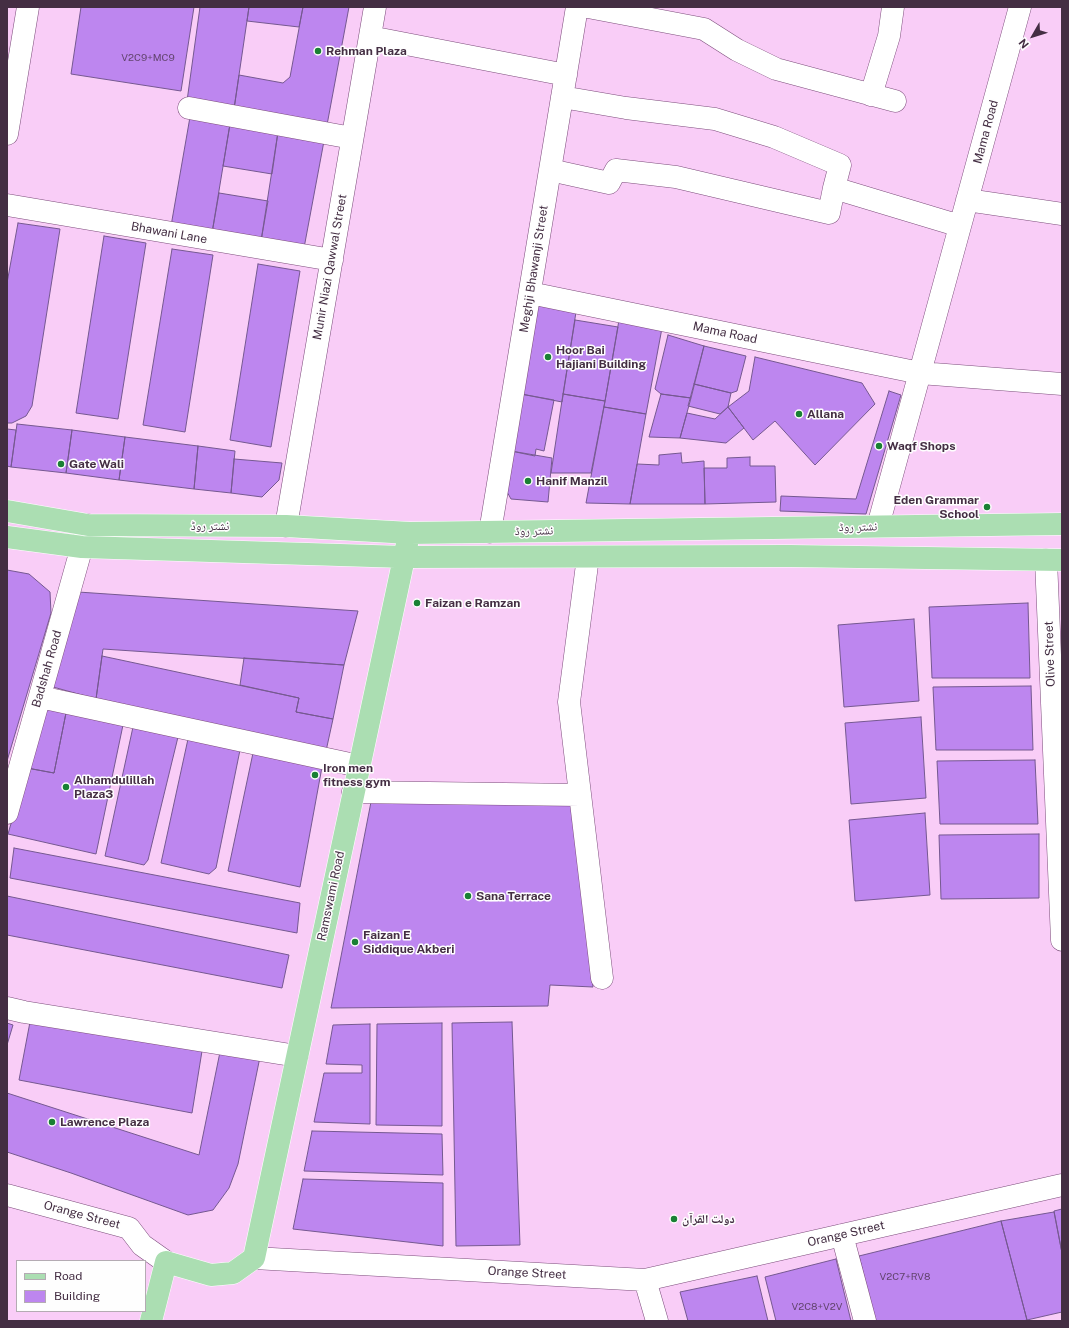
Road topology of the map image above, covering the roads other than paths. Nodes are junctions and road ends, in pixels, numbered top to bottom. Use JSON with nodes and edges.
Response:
{"nodes":[{"id":1,"x":28,"y":7,"type":"edge"},
{"id":2,"x":375,"y":7,"type":"edge"},
{"id":3,"x":577,"y":7,"type":"edge"},
{"id":4,"x":588,"y":7,"type":"edge"},
{"id":5,"x":893,"y":7,"type":"edge"},
{"id":6,"x":1020,"y":7,"type":"edge"},
{"id":7,"x":370,"y":37,"type":"junction"},
{"id":8,"x":566,"y":75,"type":"junction"},
{"id":9,"x":870,"y":95,"type":"junction"},
{"id":10,"x":562,"y":97,"type":"junction"},
{"id":11,"x":895,"y":101,"type":"dead end"},
{"id":12,"x":189,"y":108,"type":"dead end"},
{"id":13,"x":7,"y":134,"type":"edge"},
{"id":14,"x":352,"y":138,"type":"junction"},
{"id":15,"x":550,"y":170,"type":"junction"},
{"id":16,"x":834,"y":188,"type":"junction"},
{"id":17,"x":967,"y":200,"type":"junction"},
{"id":18,"x":7,"y":205,"type":"edge"},
{"id":19,"x":1062,"y":214,"type":"edge"},
{"id":20,"x":960,"y":226,"type":"junction"},
{"id":21,"x":332,"y":260,"type":"junction"},
{"id":22,"x":530,"y":293,"type":"junction"},
{"id":23,"x":920,"y":374,"type":"junction"},
{"id":24,"x":1062,"y":384,"type":"edge"},
{"id":25,"x":7,"y":511,"type":"edge"},
{"id":26,"x":1062,"y":524,"type":"edge"},
{"id":27,"x":88,"y":525,"type":"junction"},
{"id":28,"x":286,"y":526,"type":"junction"},
{"id":29,"x":878,"y":526,"type":"junction"},
{"id":30,"x":490,"y":532,"type":"junction"},
{"id":31,"x":410,"y":533,"type":"junction"},
{"id":32,"x":7,"y":537,"type":"edge"},
{"id":33,"x":82,"y":547,"type":"junction"},
{"id":34,"x":404,"y":557,"type":"junction"},
{"id":35,"x":588,"y":557,"type":"junction"},
{"id":36,"x":1054,"y":560,"type":"edge"},
{"id":37,"x":40,"y":697,"type":"junction"},
{"id":38,"x":359,"y":766,"type":"junction"},
{"id":39,"x":353,"y":792,"type":"junction"},
{"id":40,"x":580,"y":795,"type":"junction"},
{"id":41,"x":7,"y":813,"type":"edge"},
{"id":42,"x":1062,"y":940,"type":"edge"},
{"id":43,"x":602,"y":978,"type":"dead end"},
{"id":44,"x":7,"y":1008,"type":"edge"},
{"id":45,"x":297,"y":1056,"type":"junction"},
{"id":46,"x":1062,"y":1185,"type":"edge"},
{"id":47,"x":7,"y":1195,"type":"edge"},
{"id":48,"x":842,"y":1235,"type":"junction"},
{"id":49,"x":254,"y":1258,"type":"junction"},
{"id":50,"x":166,"y":1262,"type":"junction"},
{"id":51,"x":645,"y":1280,"type":"junction"},
{"id":52,"x":151,"y":1321,"type":"edge"},
{"id":53,"x":657,"y":1321,"type":"edge"},
{"id":54,"x":865,"y":1321,"type":"edge"}],
"edges":[{"from":1,"to":13,"type":"street"},
{"from":2,"to":7,"type":"street","name":"Munir Niazi Qawwal Street"},
{"from":3,"to":8,"type":"street","name":"Meghji Bhawanji Street"},
{"from":4,"to":9,"type":"street"},
{"from":5,"to":9,"type":"street"},
{"from":6,"to":17,"type":"street","name":"Mama Road"},
{"from":7,"to":8,"type":"street"},
{"from":7,"to":14,"type":"street","name":"Munir Niazi Qawwal Street"},
{"from":8,"to":10,"type":"street","name":"Meghji Bhawanji Street"},
{"from":9,"to":11,"type":"street"},
{"from":10,"to":15,"type":"street","name":"Meghji Bhawanji Street"},
{"from":10,"to":16,"type":"street"},
{"from":12,"to":14,"type":"street"},
{"from":14,"to":21,"type":"street","name":"Munir Niazi Qawwal Street"},
{"from":15,"to":16,"type":"street"},
{"from":15,"to":22,"type":"street","name":"Meghji Bhawanji Street"},
{"from":16,"to":20,"type":"street"},
{"from":17,"to":19,"type":"street"},
{"from":17,"to":20,"type":"street","name":"Mama Road"},
{"from":18,"to":21,"type":"street","name":"Bhawani Lane"},
{"from":20,"to":23,"type":"street","name":"Mama Road"},
{"from":21,"to":28,"type":"street","name":"Munir Niazi Qawwal Street"},
{"from":22,"to":23,"type":"street","name":"Mama Road"},
{"from":22,"to":30,"type":"street","name":"Meghji Bhawanji Street"},
{"from":23,"to":24,"type":"street","name":"Mama Road"},
{"from":23,"to":29,"type":"street","name":"Mama Road"},
{"from":25,"to":27,"type":"main road","name":"نشتر روڈ"},
{"from":26,"to":29,"type":"main road","name":"نشتر روڈ"},
{"from":27,"to":28,"type":"main road","name":"نشتر روڈ"},
{"from":27,"to":33,"type":"street","name":"Badshah Road"},
{"from":28,"to":31,"type":"main road","name":"نشتر روڈ"},
{"from":29,"to":30,"type":"main road","name":"نشتر روڈ"},
{"from":30,"to":31,"type":"main road","name":"نشتر روڈ"},
{"from":31,"to":34,"type":"main road","name":"Ramswami Road"},
{"from":32,"to":33,"type":"main road","name":"نشتر روڈ"},
{"from":33,"to":34,"type":"main road","name":"نشتر روڈ"},
{"from":33,"to":37,"type":"street","name":"Badshah Road"},
{"from":34,"to":35,"type":"main road","name":"نشتر روڈ"},
{"from":34,"to":38,"type":"main road","name":"Ramswami Road"},
{"from":35,"to":36,"type":"main road","name":"نشتر روڈ"},
{"from":35,"to":40,"type":"street"},
{"from":36,"to":42,"type":"street","name":"Olive Street"},
{"from":37,"to":38,"type":"street"},
{"from":37,"to":41,"type":"street","name":"Badshah Road"},
{"from":38,"to":39,"type":"main road","name":"Ramswami Road"},
{"from":39,"to":40,"type":"street"},
{"from":39,"to":45,"type":"main road","name":"Ramswami Road"},
{"from":40,"to":43,"type":"street"},
{"from":44,"to":45,"type":"street"},
{"from":45,"to":49,"type":"main road","name":"Ramswami Road"},
{"from":46,"to":48,"type":"street","name":"Orange Street"},
{"from":47,"to":50,"type":"street","name":"Orange Street"},
{"from":48,"to":51,"type":"street","name":"Orange Street"},
{"from":48,"to":54,"type":"street"},
{"from":49,"to":50,"type":"main road","name":"Orange Street"},
{"from":49,"to":51,"type":"street","name":"Orange Street"},
{"from":50,"to":52,"type":"main road"},
{"from":51,"to":53,"type":"street"}]}
